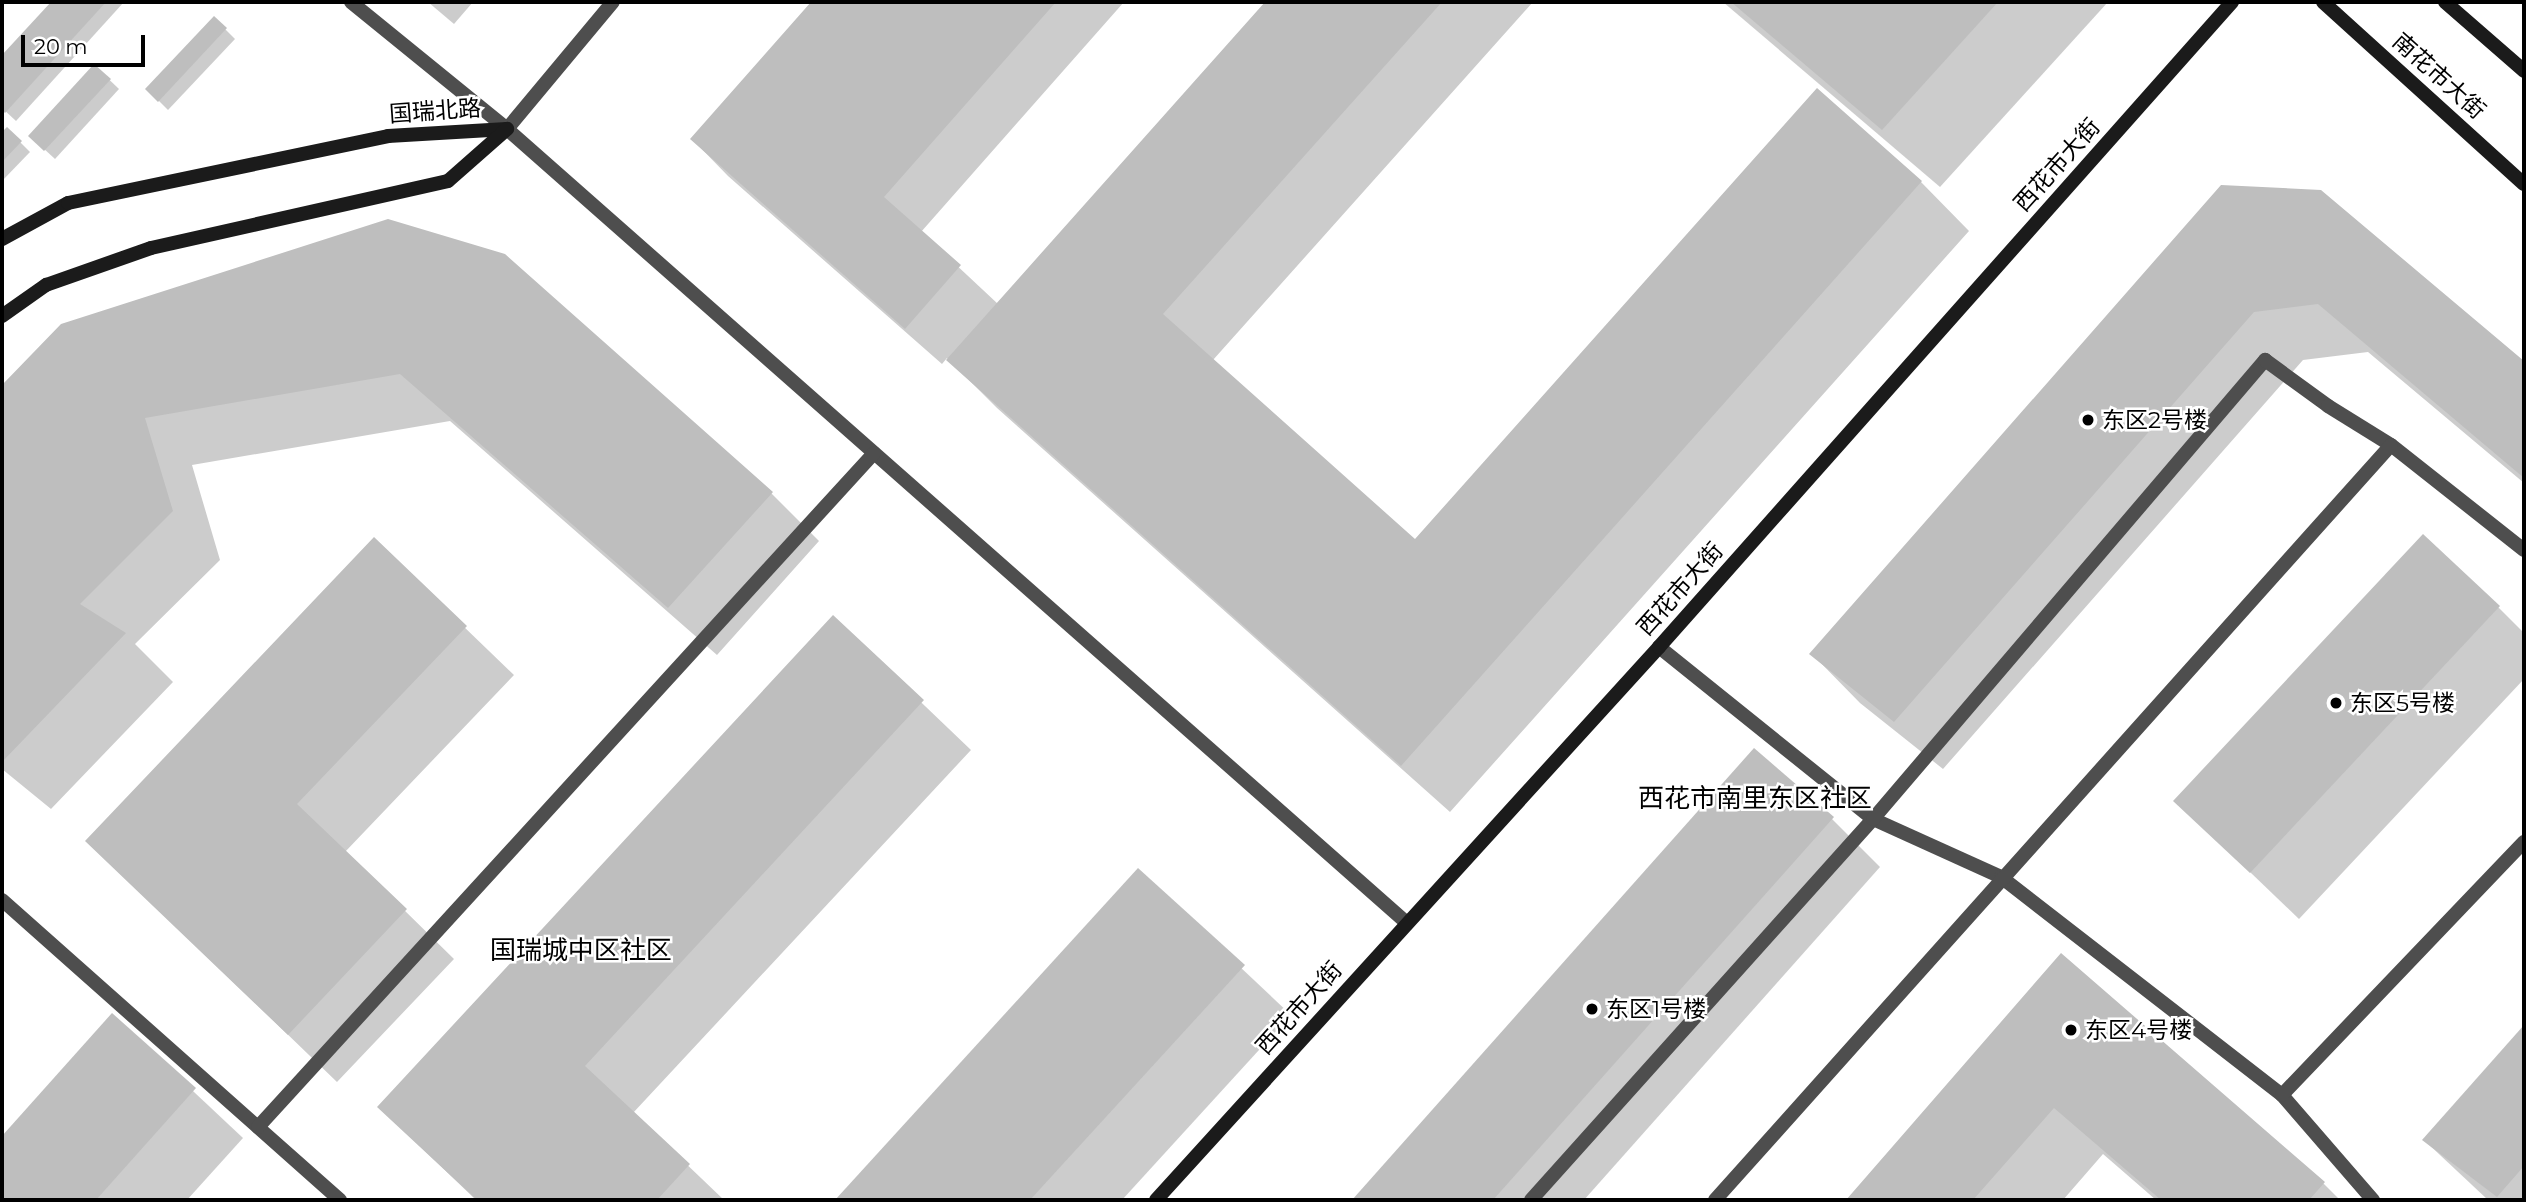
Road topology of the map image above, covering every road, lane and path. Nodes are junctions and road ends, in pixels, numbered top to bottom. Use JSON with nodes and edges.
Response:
{"nodes":[{"id":1,"x":351,"y":2,"type":"edge"},
{"id":2,"x":613,"y":2,"type":"edge"},
{"id":3,"x":2232,"y":2,"type":"edge"},
{"id":4,"x":2323,"y":2,"type":"edge"},
{"id":5,"x":2445,"y":2,"type":"edge"},
{"id":6,"x":2524,"y":71,"type":"edge"},
{"id":7,"x":507,"y":129,"type":"junction"},
{"id":8,"x":2524,"y":184,"type":"edge"},
{"id":9,"x":2,"y":239,"type":"edge"},
{"id":10,"x":2,"y":316,"type":"edge"},
{"id":11,"x":2391,"y":444,"type":"junction"},
{"id":12,"x":874,"y":453,"type":"junction"},
{"id":13,"x":2524,"y":550,"type":"edge"},
{"id":14,"x":1659,"y":647,"type":"junction"},
{"id":15,"x":1873,"y":819,"type":"junction"},
{"id":16,"x":2524,"y":842,"type":"edge"},
{"id":17,"x":2001,"y":877,"type":"junction"},
{"id":18,"x":2,"y":900,"type":"edge"},
{"id":19,"x":1407,"y":923,"type":"junction"},
{"id":20,"x":2282,"y":1096,"type":"junction"},
{"id":21,"x":258,"y":1127,"type":"junction"},
{"id":22,"x":340,"y":1200,"type":"edge"},
{"id":23,"x":1156,"y":1200,"type":"edge"},
{"id":24,"x":1531,"y":1200,"type":"edge"},
{"id":25,"x":1715,"y":1200,"type":"edge"},
{"id":26,"x":2373,"y":1200,"type":"edge"}],
"edges":[{"from":1,"to":7,"type":"street"},
{"from":2,"to":7,"type":"street"},
{"from":3,"to":14,"type":"street","name":"西花市大街"},
{"from":4,"to":8,"type":"street","name":"南花市大街"},
{"from":5,"to":6,"type":"street"},
{"from":7,"to":9,"type":"street","name":"国瑞北路"},
{"from":7,"to":10,"type":"street","name":"国瑞北路"},
{"from":7,"to":12,"type":"street"},
{"from":11,"to":13,"type":"street"},
{"from":11,"to":15,"type":"street"},
{"from":11,"to":17,"type":"street"},
{"from":12,"to":19,"type":"street"},
{"from":12,"to":21,"type":"street"},
{"from":14,"to":15,"type":"street"},
{"from":14,"to":19,"type":"street","name":"西花市大街"},
{"from":15,"to":17,"type":"street"},
{"from":15,"to":24,"type":"street"},
{"from":16,"to":20,"type":"street"},
{"from":17,"to":20,"type":"street"},
{"from":17,"to":25,"type":"street"},
{"from":18,"to":21,"type":"street"},
{"from":19,"to":23,"type":"street","name":"西花市大街"},
{"from":20,"to":26,"type":"street"},
{"from":21,"to":22,"type":"street"}]}
